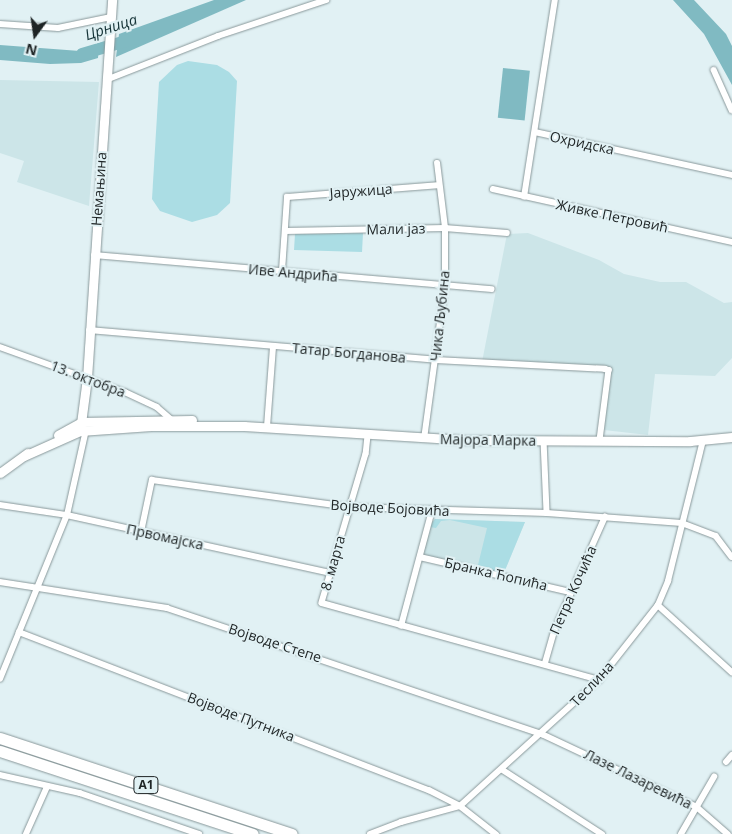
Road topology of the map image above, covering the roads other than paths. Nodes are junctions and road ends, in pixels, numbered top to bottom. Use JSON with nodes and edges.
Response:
{"nodes":[{"id":1,"x":112,"y":0,"type":"edge"},
{"id":2,"x":326,"y":0,"type":"edge"},
{"id":3,"x":555,"y":0,"type":"edge"},
{"id":4,"x":110,"y":20,"type":"junction"},
{"id":5,"x":0,"y":24,"type":"edge"},
{"id":6,"x":714,"y":70,"type":"dead end"},
{"id":7,"x":106,"y":76,"type":"junction"},
{"id":8,"x":732,"y":110,"type":"edge"},
{"id":9,"x":535,"y":132,"type":"junction"},
{"id":10,"x":437,"y":162,"type":"dead end"},
{"id":11,"x":732,"y":174,"type":"edge"},
{"id":12,"x":438,"y":185,"type":"junction"},
{"id":13,"x":493,"y":189,"type":"dead end"},
{"id":14,"x":524,"y":197,"type":"junction"},
{"id":15,"x":445,"y":228,"type":"junction"},
{"id":16,"x":285,"y":231,"type":"junction"},
{"id":17,"x":507,"y":233,"type":"dead end"},
{"id":18,"x":732,"y":242,"type":"edge"},
{"id":19,"x":94,"y":255,"type":"junction"},
{"id":20,"x":282,"y":272,"type":"junction"},
{"id":21,"x":445,"y":286,"type":"junction"},
{"id":22,"x":492,"y":289,"type":"dead end"},
{"id":23,"x":89,"y":330,"type":"junction"},
{"id":24,"x":0,"y":347,"type":"edge"},
{"id":25,"x":273,"y":347,"type":"junction"},
{"id":26,"x":436,"y":360,"type":"junction"},
{"id":27,"x":87,"y":378,"type":"junction"},
{"id":28,"x":171,"y":419,"type":"junction"},
{"id":29,"x":84,"y":426,"type":"junction"},
{"id":30,"x":244,"y":426,"type":"junction"},
{"id":31,"x":267,"y":427,"type":"junction"},
{"id":32,"x":368,"y":436,"type":"junction"},
{"id":33,"x":732,"y":437,"type":"edge"},
{"id":34,"x":424,"y":439,"type":"junction"},
{"id":35,"x":544,"y":440,"type":"junction"},
{"id":36,"x":600,"y":440,"type":"junction"},
{"id":37,"x":703,"y":441,"type":"junction"},
{"id":38,"x":0,"y":473,"type":"edge"},
{"id":39,"x":0,"y":505,"type":"edge"},
{"id":40,"x":348,"y":507,"type":"junction"},
{"id":41,"x":432,"y":510,"type":"junction"},
{"id":42,"x":546,"y":513,"type":"junction"},
{"id":43,"x":67,"y":515,"type":"junction"},
{"id":44,"x":604,"y":517,"type":"junction"},
{"id":45,"x":682,"y":523,"type":"junction"},
{"id":46,"x":141,"y":532,"type":"junction"},
{"id":47,"x":420,"y":557,"type":"junction"},
{"id":48,"x":732,"y":557,"type":"edge"},
{"id":49,"x":330,"y":573,"type":"junction"},
{"id":50,"x":0,"y":582,"type":"edge"},
{"id":51,"x":37,"y":587,"type":"junction"},
{"id":52,"x":571,"y":592,"type":"junction"},
{"id":53,"x":658,"y":605,"type":"junction"},
{"id":54,"x":401,"y":626,"type":"junction"},
{"id":55,"x":20,"y":632,"type":"junction"},
{"id":56,"x":545,"y":663,"type":"junction"},
{"id":57,"x":732,"y":672,"type":"edge"},
{"id":58,"x":0,"y":679,"type":"edge"},
{"id":59,"x":599,"y":680,"type":"junction"},
{"id":60,"x":542,"y":734,"type":"junction"},
{"id":61,"x":0,"y":738,"type":"edge"},
{"id":62,"x":0,"y":751,"type":"edge"},
{"id":63,"x":503,"y":770,"type":"junction"},
{"id":64,"x":0,"y":775,"type":"edge"},
{"id":65,"x":714,"y":777,"type":"dead end"},
{"id":66,"x":47,"y":787,"type":"junction"},
{"id":67,"x":460,"y":806,"type":"junction"},
{"id":68,"x":696,"y":807,"type":"junction"},
{"id":69,"x":26,"y":834,"type":"edge"},
{"id":70,"x":199,"y":834,"type":"edge"},
{"id":71,"x":253,"y":834,"type":"edge"},
{"id":72,"x":292,"y":834,"type":"edge"},
{"id":73,"x":370,"y":834,"type":"edge"},
{"id":74,"x":496,"y":834,"type":"edge"},
{"id":75,"x":602,"y":834,"type":"edge"},
{"id":76,"x":681,"y":834,"type":"edge"},
{"id":77,"x":728,"y":834,"type":"edge"}],
"edges":[{"from":1,"to":4,"type":"street","name":"Немањина"},
{"from":2,"to":7,"type":"street"},
{"from":3,"to":9,"type":"street","name":"Охридска"},
{"from":4,"to":5,"type":"street"},
{"from":4,"to":7,"type":"street","name":"Немањина"},
{"from":6,"to":8,"type":"street"},
{"from":7,"to":19,"type":"street","name":"Немањина"},
{"from":9,"to":11,"type":"street","name":"Охридска"},
{"from":9,"to":14,"type":"street"},
{"from":10,"to":12,"type":"street","name":"Чика Љубина"},
{"from":12,"to":15,"type":"street","name":"Чика Љубина"},
{"from":12,"to":16,"type":"street","name":"Јаружица"},
{"from":13,"to":14,"type":"street","name":"Живке Петровић"},
{"from":14,"to":18,"type":"street","name":"Живке Петровић"},
{"from":15,"to":16,"type":"street","name":"Мали јаз"},
{"from":15,"to":17,"type":"street","name":"Мали јаз"},
{"from":15,"to":21,"type":"street","name":"Чика Љубина"},
{"from":16,"to":20,"type":"street"},
{"from":19,"to":20,"type":"street","name":"Иве Андрића"},
{"from":19,"to":23,"type":"street","name":"Немањина"},
{"from":20,"to":21,"type":"street","name":"Иве Андрића"},
{"from":21,"to":22,"type":"street","name":"Иве Андрића"},
{"from":21,"to":26,"type":"street","name":"Чика Љубина"},
{"from":23,"to":25,"type":"street","name":"Татар Богданова"},
{"from":23,"to":27,"type":"street","name":"Немањина"},
{"from":24,"to":27,"type":"street","name":"13. октобра"},
{"from":25,"to":26,"type":"street","name":"Татар Богданова"},
{"from":25,"to":31,"type":"street"},
{"from":26,"to":34,"type":"street","name":"Чика Љубина"},
{"from":26,"to":36,"type":"street","name":"Татар Богданова"},
{"from":27,"to":28,"type":"street","name":"13. октобра"},
{"from":27,"to":29,"type":"street","name":"Немањина"},
{"from":28,"to":29,"type":"street","name":"Мајора Марка"},
{"from":28,"to":30,"type":"street","name":"Мајора Марка"},
{"from":29,"to":30,"type":"street","name":"Мајора Марка"},
{"from":29,"to":38,"type":"street","name":"Мајора Марка"},
{"from":29,"to":43,"type":"street"},
{"from":30,"to":31,"type":"street","name":"Мајора Марка"},
{"from":31,"to":32,"type":"street","name":"Мајора Марка"},
{"from":32,"to":34,"type":"street","name":"Мајора Марка"},
{"from":32,"to":40,"type":"street","name":"8. марта"},
{"from":33,"to":37,"type":"street","name":"Мајора Марка"},
{"from":34,"to":35,"type":"street","name":"Мајора Марка"},
{"from":35,"to":36,"type":"street","name":"Мајора Марка"},
{"from":35,"to":42,"type":"street"},
{"from":36,"to":37,"type":"street","name":"Мајора Марка"},
{"from":37,"to":45,"type":"street","name":"Теслина"},
{"from":39,"to":43,"type":"street","name":"Првомајска"},
{"from":40,"to":41,"type":"street","name":"Војводе Бојовића"},
{"from":40,"to":46,"type":"street","name":"Војводе Бојовића"},
{"from":40,"to":49,"type":"street","name":"8. марта"},
{"from":41,"to":42,"type":"street","name":"Војводе Бојовића"},
{"from":41,"to":47,"type":"street"},
{"from":42,"to":44,"type":"street","name":"Војводе Бојовића"},
{"from":43,"to":46,"type":"street","name":"Првомајска"},
{"from":43,"to":51,"type":"street"},
{"from":44,"to":45,"type":"street","name":"Војводе Бојовића"},
{"from":44,"to":52,"type":"street","name":"Петра Кочића"},
{"from":45,"to":48,"type":"street","name":"Војводе Бојовића"},
{"from":45,"to":53,"type":"street","name":"Теслина"},
{"from":46,"to":49,"type":"street","name":"Првомајска"},
{"from":47,"to":52,"type":"street","name":"Бранка Ћопића"},
{"from":47,"to":54,"type":"street"},
{"from":49,"to":54,"type":"street","name":"8. марта"},
{"from":50,"to":51,"type":"street","name":"Војводе Степе"},
{"from":51,"to":55,"type":"street"},
{"from":51,"to":60,"type":"street","name":"Војводе Степе"},
{"from":52,"to":56,"type":"street","name":"Петра Кочића"},
{"from":53,"to":57,"type":"street"},
{"from":53,"to":59,"type":"street","name":"Теслина"},
{"from":54,"to":56,"type":"street"},
{"from":55,"to":58,"type":"street"},
{"from":55,"to":67,"type":"street","name":"Војводе Путника"},
{"from":56,"to":59,"type":"street"},
{"from":59,"to":60,"type":"street","name":"Теслина"},
{"from":60,"to":63,"type":"street","name":"Теслина"},
{"from":60,"to":68,"type":"street","name":"Лазе Лазаревића"},
{"from":61,"to":72,"type":"highway","number":"A1"},
{"from":62,"to":71,"type":"highway","number":"A1"},
{"from":63,"to":67,"type":"street","name":"Теслина"},
{"from":63,"to":75,"type":"street"},
{"from":64,"to":66,"type":"street"},
{"from":65,"to":68,"type":"street"},
{"from":66,"to":69,"type":"street"},
{"from":66,"to":70,"type":"street"},
{"from":67,"to":73,"type":"street","name":"Теслина"},
{"from":67,"to":74,"type":"street","name":"Војводе Путника"},
{"from":68,"to":76,"type":"street"},
{"from":68,"to":77,"type":"street","name":"Лазе Лазаревића"}]}
